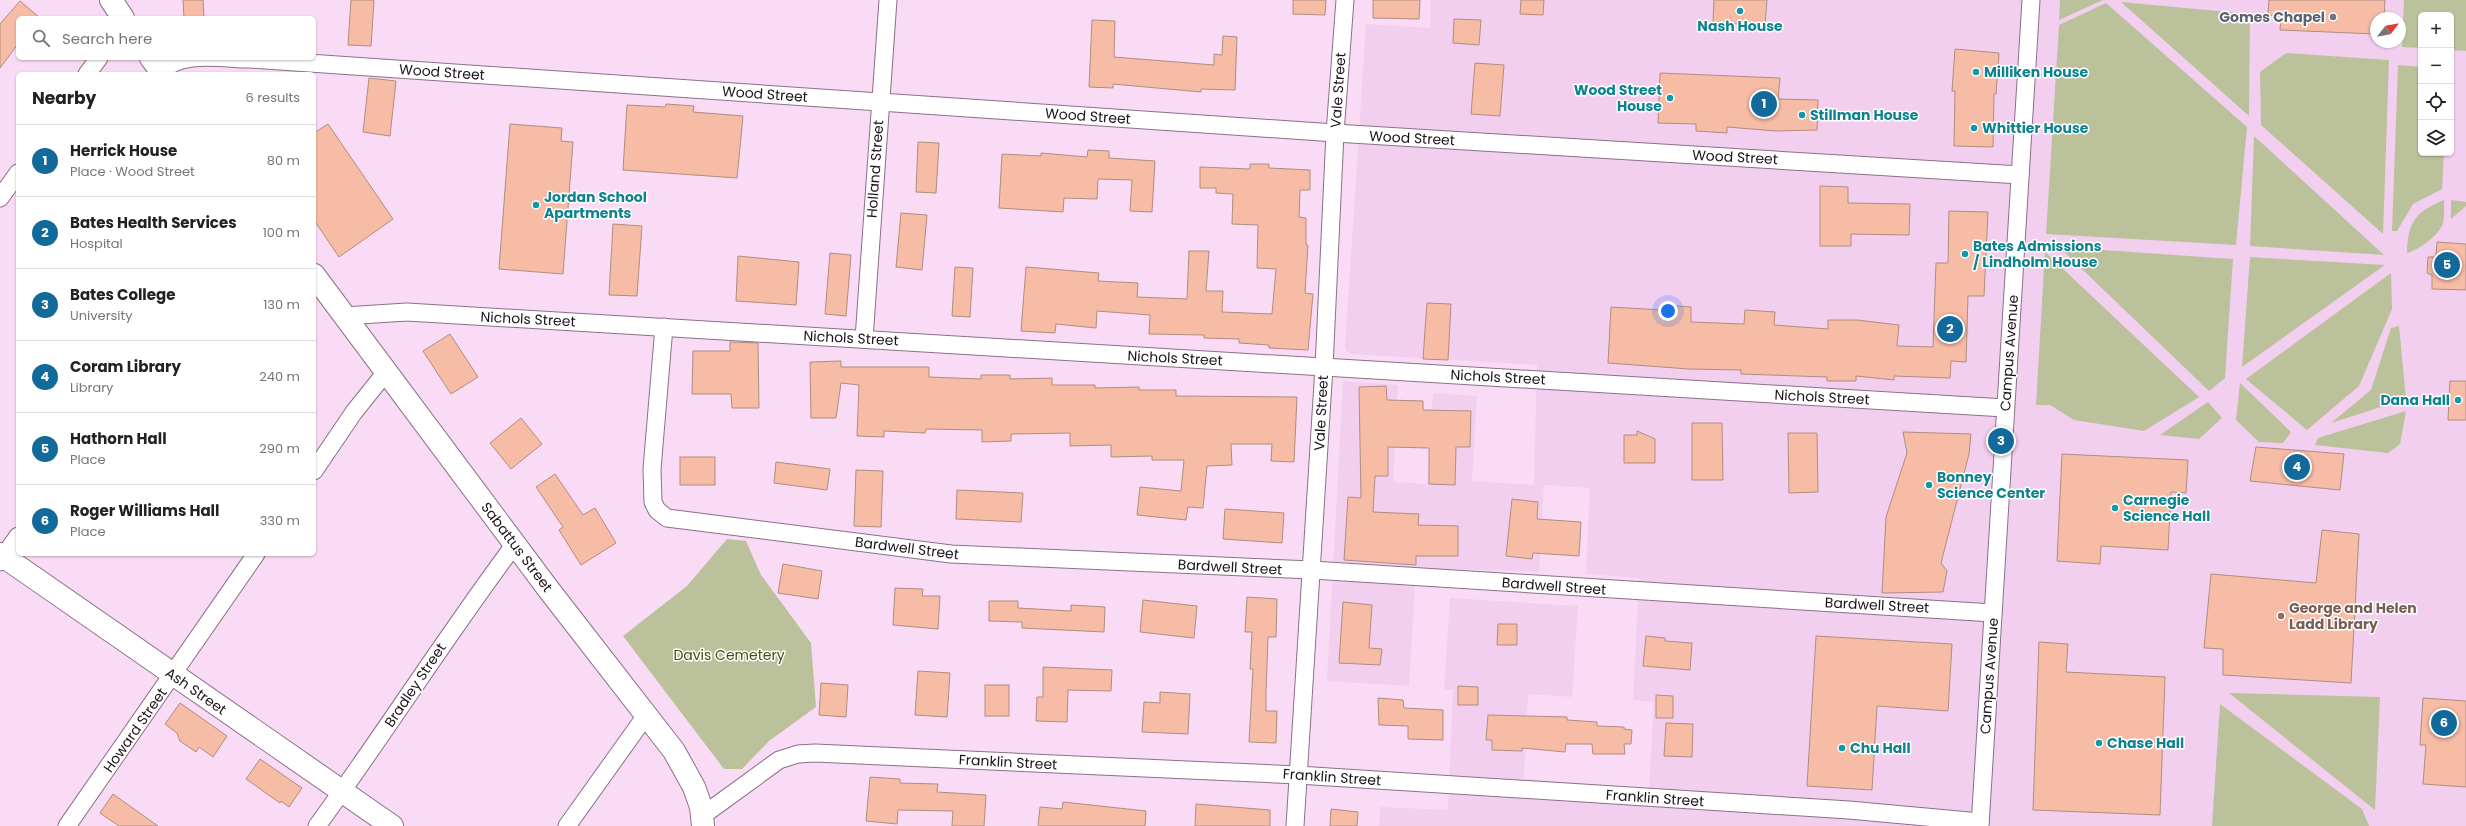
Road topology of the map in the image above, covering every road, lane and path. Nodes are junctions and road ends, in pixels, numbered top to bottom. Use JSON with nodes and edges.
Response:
{"nodes":[{"id":1,"x":111,"y":0,"type":"edge"},
{"id":2,"x":888,"y":0,"type":"edge"},
{"id":3,"x":1345,"y":0,"type":"edge"},
{"id":4,"x":2031,"y":0,"type":"edge"},
{"id":5,"x":122,"y":16,"type":"edge"},
{"id":6,"x":98,"y":60,"type":"edge"},
{"id":7,"x":179,"y":60,"type":"edge"},
{"id":8,"x":265,"y":60,"type":"edge"},
{"id":9,"x":158,"y":68,"type":"edge"},
{"id":10,"x":88,"y":72,"type":"edge"},
{"id":11,"x":880,"y":102,"type":"junction"},
{"id":12,"x":1335,"y":133,"type":"junction"},
{"id":13,"x":2020,"y":175,"type":"junction"},
{"id":14,"x":16,"y":176,"type":"edge"},
{"id":15,"x":0,"y":198,"type":"edge"},
{"id":16,"x":316,"y":279,"type":"edge"},
{"id":17,"x":344,"y":316,"type":"junction"},
{"id":18,"x":664,"y":327,"type":"junction"},
{"id":19,"x":864,"y":339,"type":"junction"},
{"id":20,"x":1324,"y":367,"type":"junction"},
{"id":21,"x":386,"y":372,"type":"junction"},
{"id":22,"x":2005,"y":408,"type":"junction"},
{"id":23,"x":316,"y":468,"type":"edge"},
{"id":24,"x":16,"y":539,"type":"edge"},
{"id":25,"x":515,"y":544,"type":"junction"},
{"id":26,"x":255,"y":556,"type":"edge"},
{"id":27,"x":1,"y":558,"type":"edge"},
{"id":28,"x":1312,"y":570,"type":"junction"},
{"id":29,"x":1993,"y":613,"type":"junction"},
{"id":30,"x":173,"y":675,"type":"junction"},
{"id":31,"x":647,"y":714,"type":"junction"},
{"id":32,"x":1298,"y":775,"type":"junction"},
{"id":33,"x":342,"y":792,"type":"junction"},
{"id":34,"x":703,"y":821,"type":"edge"},
{"id":35,"x":1980,"y":824,"type":"edge"},
{"id":36,"x":67,"y":826,"type":"edge"},
{"id":37,"x":317,"y":826,"type":"edge"},
{"id":38,"x":392,"y":826,"type":"edge"},
{"id":39,"x":567,"y":826,"type":"edge"},
{"id":40,"x":1295,"y":826,"type":"edge"}],
"edges":[{"from":1,"to":5,"type":"main road"},
{"from":2,"to":11,"type":"street","name":"Holland Street"},
{"from":3,"to":12,"type":"street","name":"Vale Street"},
{"from":4,"to":13,"type":"street","name":"Campus Avenue"},
{"from":6,"to":10,"type":"street"},
{"from":7,"to":9,"type":"street","name":"Wood Street"},
{"from":8,"to":11,"type":"street","name":"Wood Street"},
{"from":11,"to":12,"type":"street","name":"Wood Street"},
{"from":11,"to":19,"type":"street","name":"Holland Street"},
{"from":12,"to":13,"type":"street","name":"Wood Street"},
{"from":12,"to":20,"type":"street","name":"Vale Street"},
{"from":13,"to":22,"type":"street","name":"Campus Avenue"},
{"from":14,"to":15,"type":"street"},
{"from":16,"to":17,"type":"main road","name":"Sabattus Street"},
{"from":17,"to":18,"type":"street","name":"Nichols Street"},
{"from":17,"to":21,"type":"main road","name":"Sabattus Street"},
{"from":18,"to":19,"type":"street","name":"Nichols Street"},
{"from":18,"to":28,"type":"street","name":"Bardwell Street"},
{"from":19,"to":20,"type":"street","name":"Nichols Street"},
{"from":20,"to":22,"type":"street","name":"Nichols Street"},
{"from":20,"to":28,"type":"street","name":"Vale Street"},
{"from":21,"to":23,"type":"street"},
{"from":21,"to":25,"type":"main road","name":"Sabattus Street"},
{"from":22,"to":29,"type":"street","name":"Campus Avenue"},
{"from":24,"to":27,"type":"street"},
{"from":25,"to":31,"type":"main road","name":"Sabattus Street"},
{"from":25,"to":33,"type":"street","name":"Bradley Street"},
{"from":26,"to":30,"type":"street","name":"Howard Street"},
{"from":27,"to":30,"type":"main road","name":"Ash Street"},
{"from":28,"to":29,"type":"street","name":"Bardwell Street"},
{"from":28,"to":32,"type":"street","name":"Vale Street"},
{"from":29,"to":35,"type":"street","name":"Campus Avenue"},
{"from":30,"to":33,"type":"main road","name":"Ash Street"},
{"from":30,"to":36,"type":"street","name":"Howard Street"},
{"from":31,"to":34,"type":"main road","name":"Sabattus Street"},
{"from":31,"to":39,"type":"street"},
{"from":32,"to":34,"type":"street","name":"Franklin Street"},
{"from":32,"to":35,"type":"street","name":"Franklin Street"},
{"from":32,"to":40,"type":"street","name":"Vale Street"},
{"from":33,"to":37,"type":"street","name":"Bradley Street"},
{"from":33,"to":38,"type":"main road","name":"Ash Street"}]}
